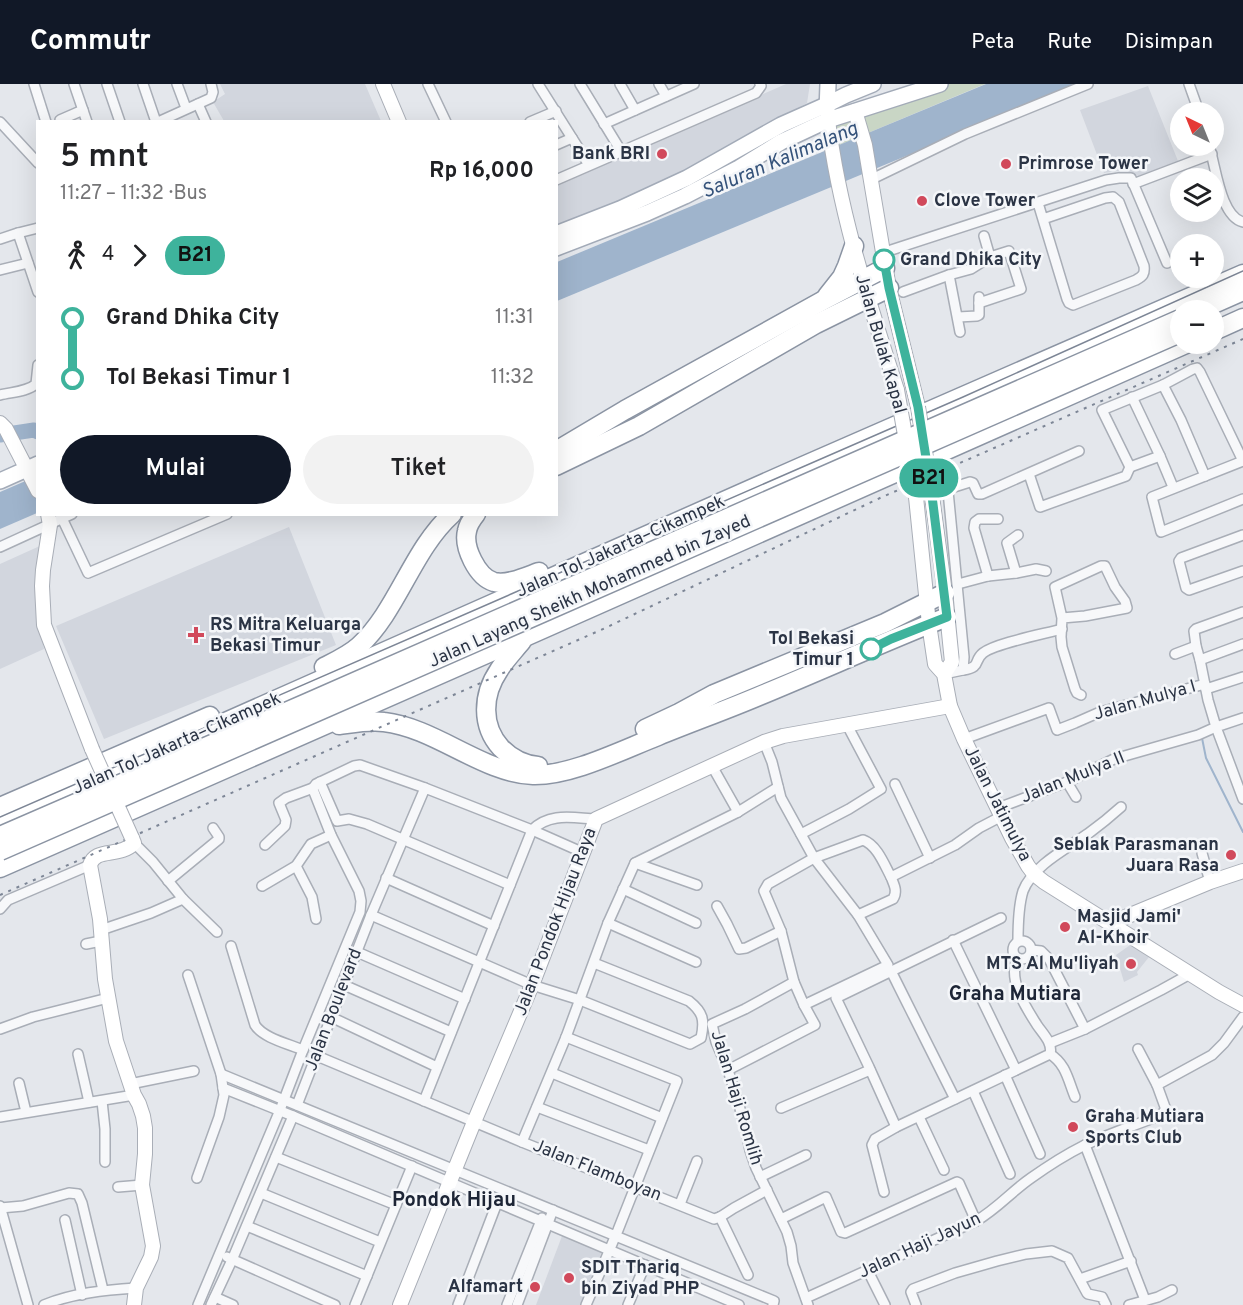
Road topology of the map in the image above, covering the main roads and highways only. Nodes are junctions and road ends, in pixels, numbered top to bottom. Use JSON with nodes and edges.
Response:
{"nodes":[{"id":1,"x":828,"y":84,"type":"edge"},
{"id":2,"x":873,"y":84,"type":"edge"},
{"id":3,"x":940,"y":84,"type":"edge"},
{"id":4,"x":844,"y":89,"type":"edge"},
{"id":5,"x":857,"y":116,"type":"junction"},
{"id":6,"x":828,"y":120,"type":"junction"},
{"id":7,"x":558,"y":233,"type":"edge"},
{"id":8,"x":854,"y":246,"type":"road end"},
{"id":9,"x":558,"y":247,"type":"edge"},
{"id":10,"x":884,"y":260,"type":"road end"},
{"id":11,"x":1243,"y":274,"type":"edge"},
{"id":12,"x":896,"y":290,"type":"road end"},
{"id":13,"x":1243,"y":291,"type":"edge"},
{"id":14,"x":824,"y":300,"type":"junction"},
{"id":15,"x":1223,"y":300,"type":"edge"},
{"id":16,"x":1243,"y":305,"type":"edge"},
{"id":17,"x":1224,"y":314,"type":"edge"},
{"id":18,"x":1243,"y":318,"type":"edge"},
{"id":19,"x":1170,"y":323,"type":"edge"},
{"id":20,"x":1224,"y":327,"type":"edge"},
{"id":21,"x":1170,"y":337,"type":"edge"},
{"id":22,"x":1170,"y":351,"type":"edge"},
{"id":23,"x":558,"y":450,"type":"edge"},
{"id":24,"x":31,"y":462,"type":"edge"},
{"id":25,"x":558,"y":465,"type":"edge"},
{"id":26,"x":803,"y":466,"type":"junction"},
{"id":27,"x":0,"y":470,"type":"edge"},
{"id":28,"x":0,"y":480,"type":"edge"},
{"id":29,"x":450,"y":516,"type":"edge"},
{"id":30,"x":475,"y":516,"type":"edge"},
{"id":31,"x":951,"y":589,"type":"road end"},
{"id":32,"x":947,"y":617,"type":"road end"},
{"id":33,"x":888,"y":631,"type":"junction"},
{"id":34,"x":525,"y":637,"type":"junction"},
{"id":35,"x":320,"y":728,"type":"junction"},
{"id":36,"x":0,"y":807,"type":"edge"},
{"id":37,"x":0,"y":822,"type":"edge"},
{"id":38,"x":0,"y":836,"type":"edge"},
{"id":39,"x":0,"y":851,"type":"edge"},
{"id":40,"x":0,"y":868,"type":"edge"}],
"edges":[{"from":1,"to":6,"type":"main road"},
{"from":2,"to":4,"type":"main road"},
{"from":3,"to":5,"type":"main road"},
{"from":4,"to":5,"type":"main road"},
{"from":4,"to":6,"type":"main road"},
{"from":5,"to":6,"type":"main road"},
{"from":6,"to":7,"type":"main road"},
{"from":6,"to":9,"type":"main road"},
{"from":8,"to":14,"type":"highway"},
{"from":10,"to":14,"type":"highway"},
{"from":11,"to":26,"type":"highway","name":"Jalan Tol Jakarta–Cikampek"},
{"from":12,"to":25,"type":"highway"},
{"from":13,"to":15,"type":"highway"},
{"from":14,"to":23,"type":"highway"},
{"from":16,"to":17,"type":"highway"},
{"from":18,"to":20,"type":"highway"},
{"from":19,"to":38,"type":"highway","name":"Jalan Layang Sheikh Mohammed bin Zayed","bridge":true},
{"from":21,"to":39,"type":"highway","name":"Jalan Layang Sheikh Mohammed bin Zayed","bridge":true},
{"from":22,"to":34,"type":"highway"},
{"from":24,"to":27,"type":"main road"},
{"from":24,"to":28,"type":"main road"},
{"from":26,"to":30,"type":"highway"},
{"from":26,"to":37,"type":"highway","name":"Jalan Tol Jakarta–Cikampek"},
{"from":29,"to":36,"type":"highway"},
{"from":31,"to":33,"type":"highway"},
{"from":32,"to":33,"type":"highway"},
{"from":33,"to":34,"type":"highway"},
{"from":33,"to":35,"type":"highway"},
{"from":34,"to":35,"type":"highway"},
{"from":35,"to":40,"type":"highway"}]}
